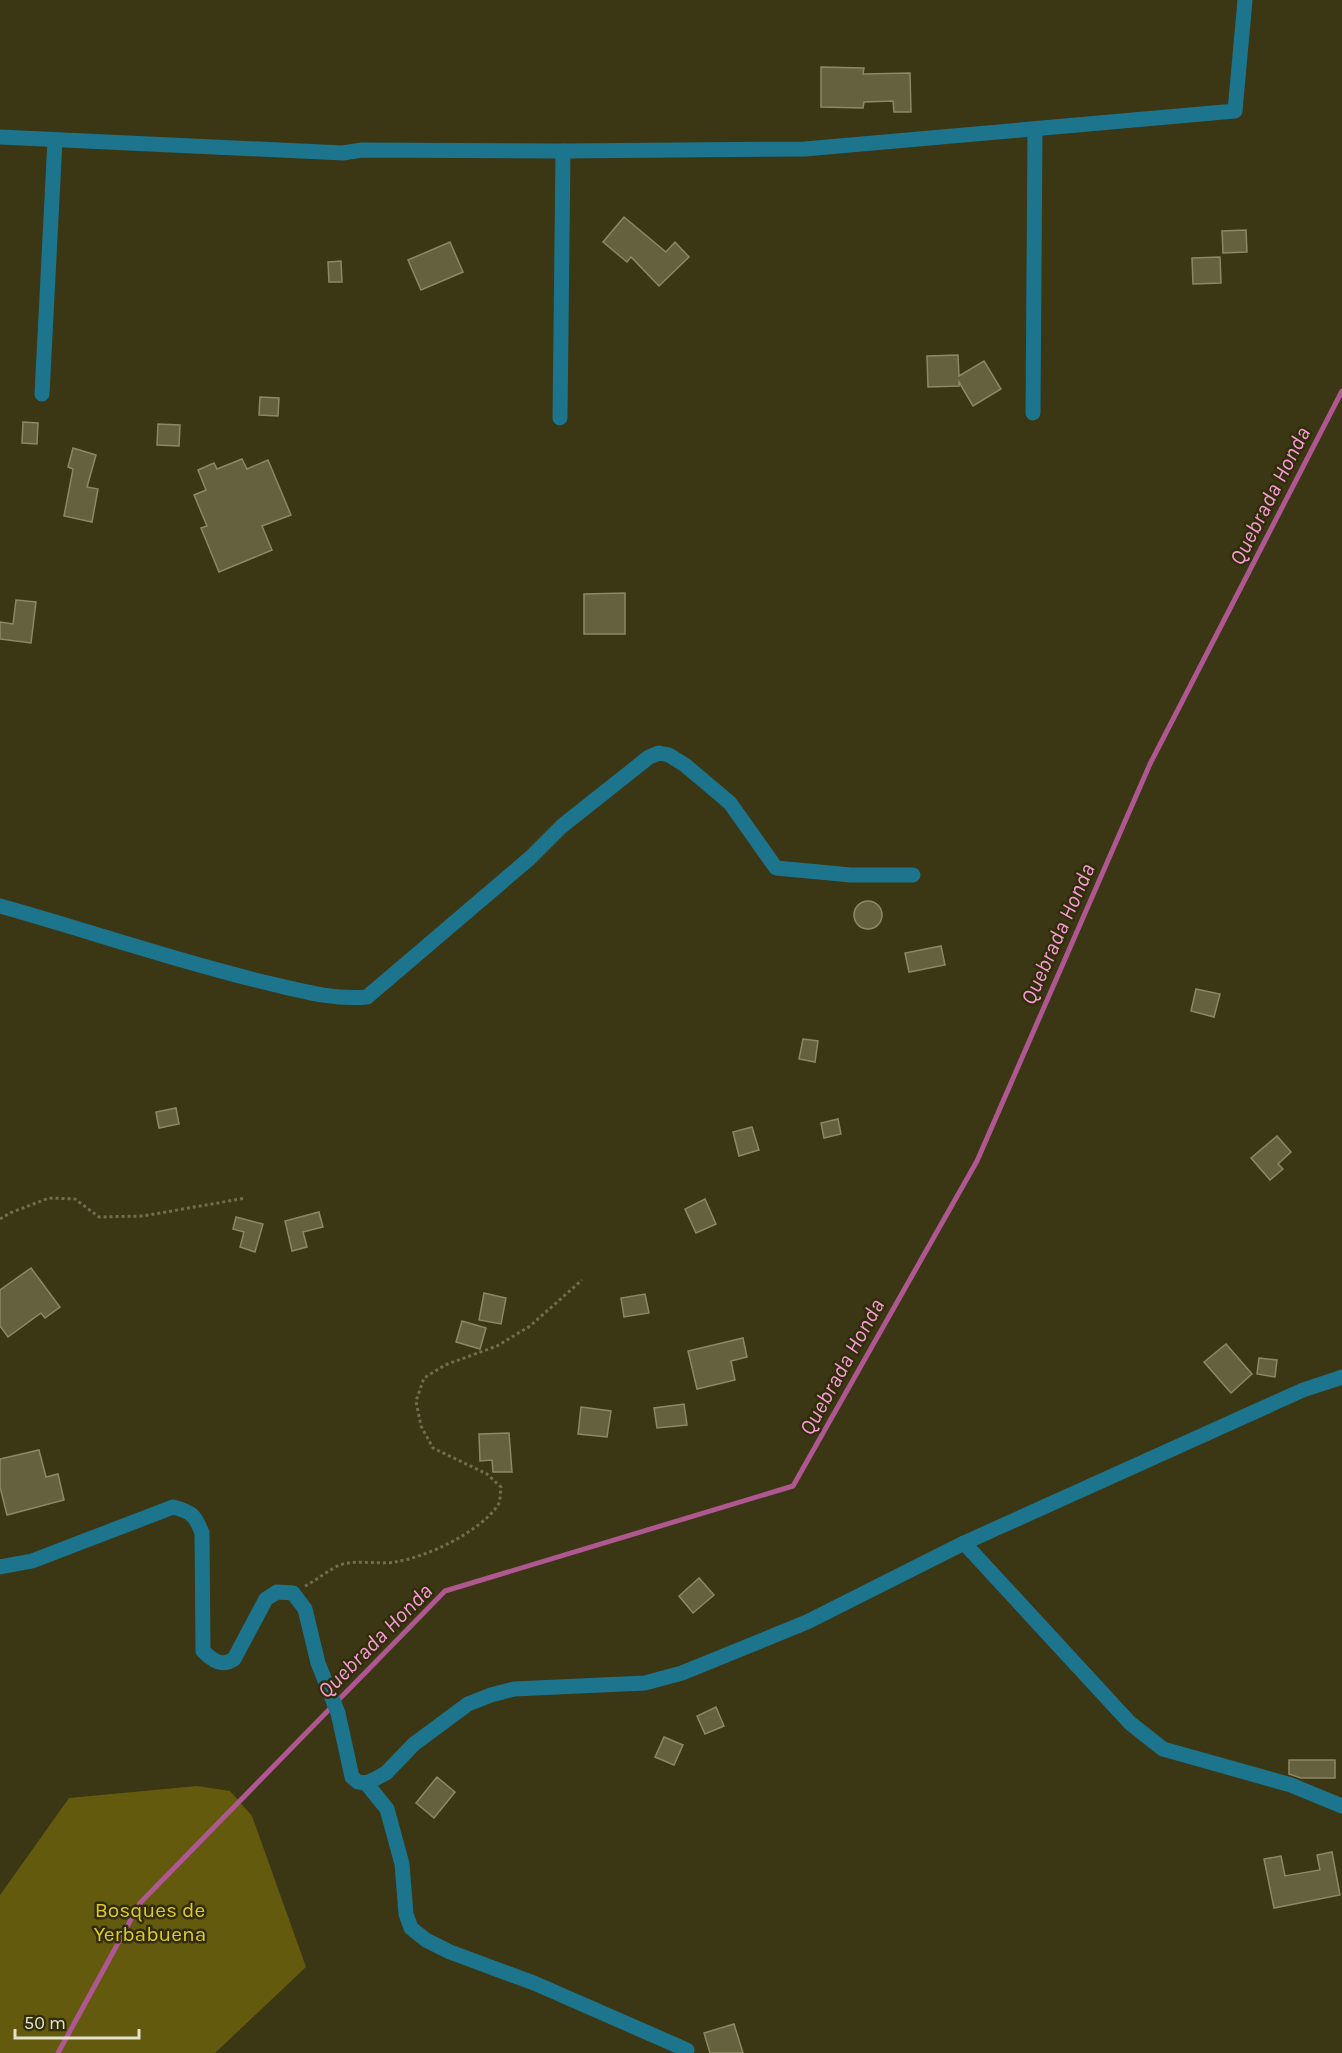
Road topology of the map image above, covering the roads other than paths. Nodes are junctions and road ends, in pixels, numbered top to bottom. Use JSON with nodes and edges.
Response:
{"nodes":[{"id":1,"x":1245,"y":0,"type":"edge"},
{"id":2,"x":1035,"y":130,"type":"junction"},
{"id":3,"x":0,"y":137,"type":"edge"},
{"id":4,"x":55,"y":140,"type":"junction"},
{"id":5,"x":563,"y":151,"type":"junction"},
{"id":6,"x":42,"y":394,"type":"dead end"},
{"id":7,"x":1033,"y":414,"type":"dead end"},
{"id":8,"x":560,"y":418,"type":"dead end"},
{"id":9,"x":913,"y":875,"type":"dead end"},
{"id":10,"x":0,"y":906,"type":"edge"},
{"id":11,"x":1342,"y":1377,"type":"edge"},
{"id":12,"x":964,"y":1543,"type":"junction"},
{"id":13,"x":0,"y":1567,"type":"edge"},
{"id":14,"x":366,"y":1783,"type":"junction"},
{"id":15,"x":1342,"y":1806,"type":"edge"},
{"id":16,"x":687,"y":2050,"type":"dead end"}],
"edges":[{"from":1,"to":2,"type":"street"},
{"from":2,"to":5,"type":"street"},
{"from":2,"to":7,"type":"street"},
{"from":3,"to":4,"type":"street"},
{"from":4,"to":5,"type":"street"},
{"from":4,"to":6,"type":"street"},
{"from":5,"to":8,"type":"street"},
{"from":9,"to":10,"type":"street"},
{"from":11,"to":12,"type":"street"},
{"from":12,"to":14,"type":"street"},
{"from":12,"to":15,"type":"street"},
{"from":13,"to":14,"type":"street"},
{"from":14,"to":16,"type":"street"}]}
